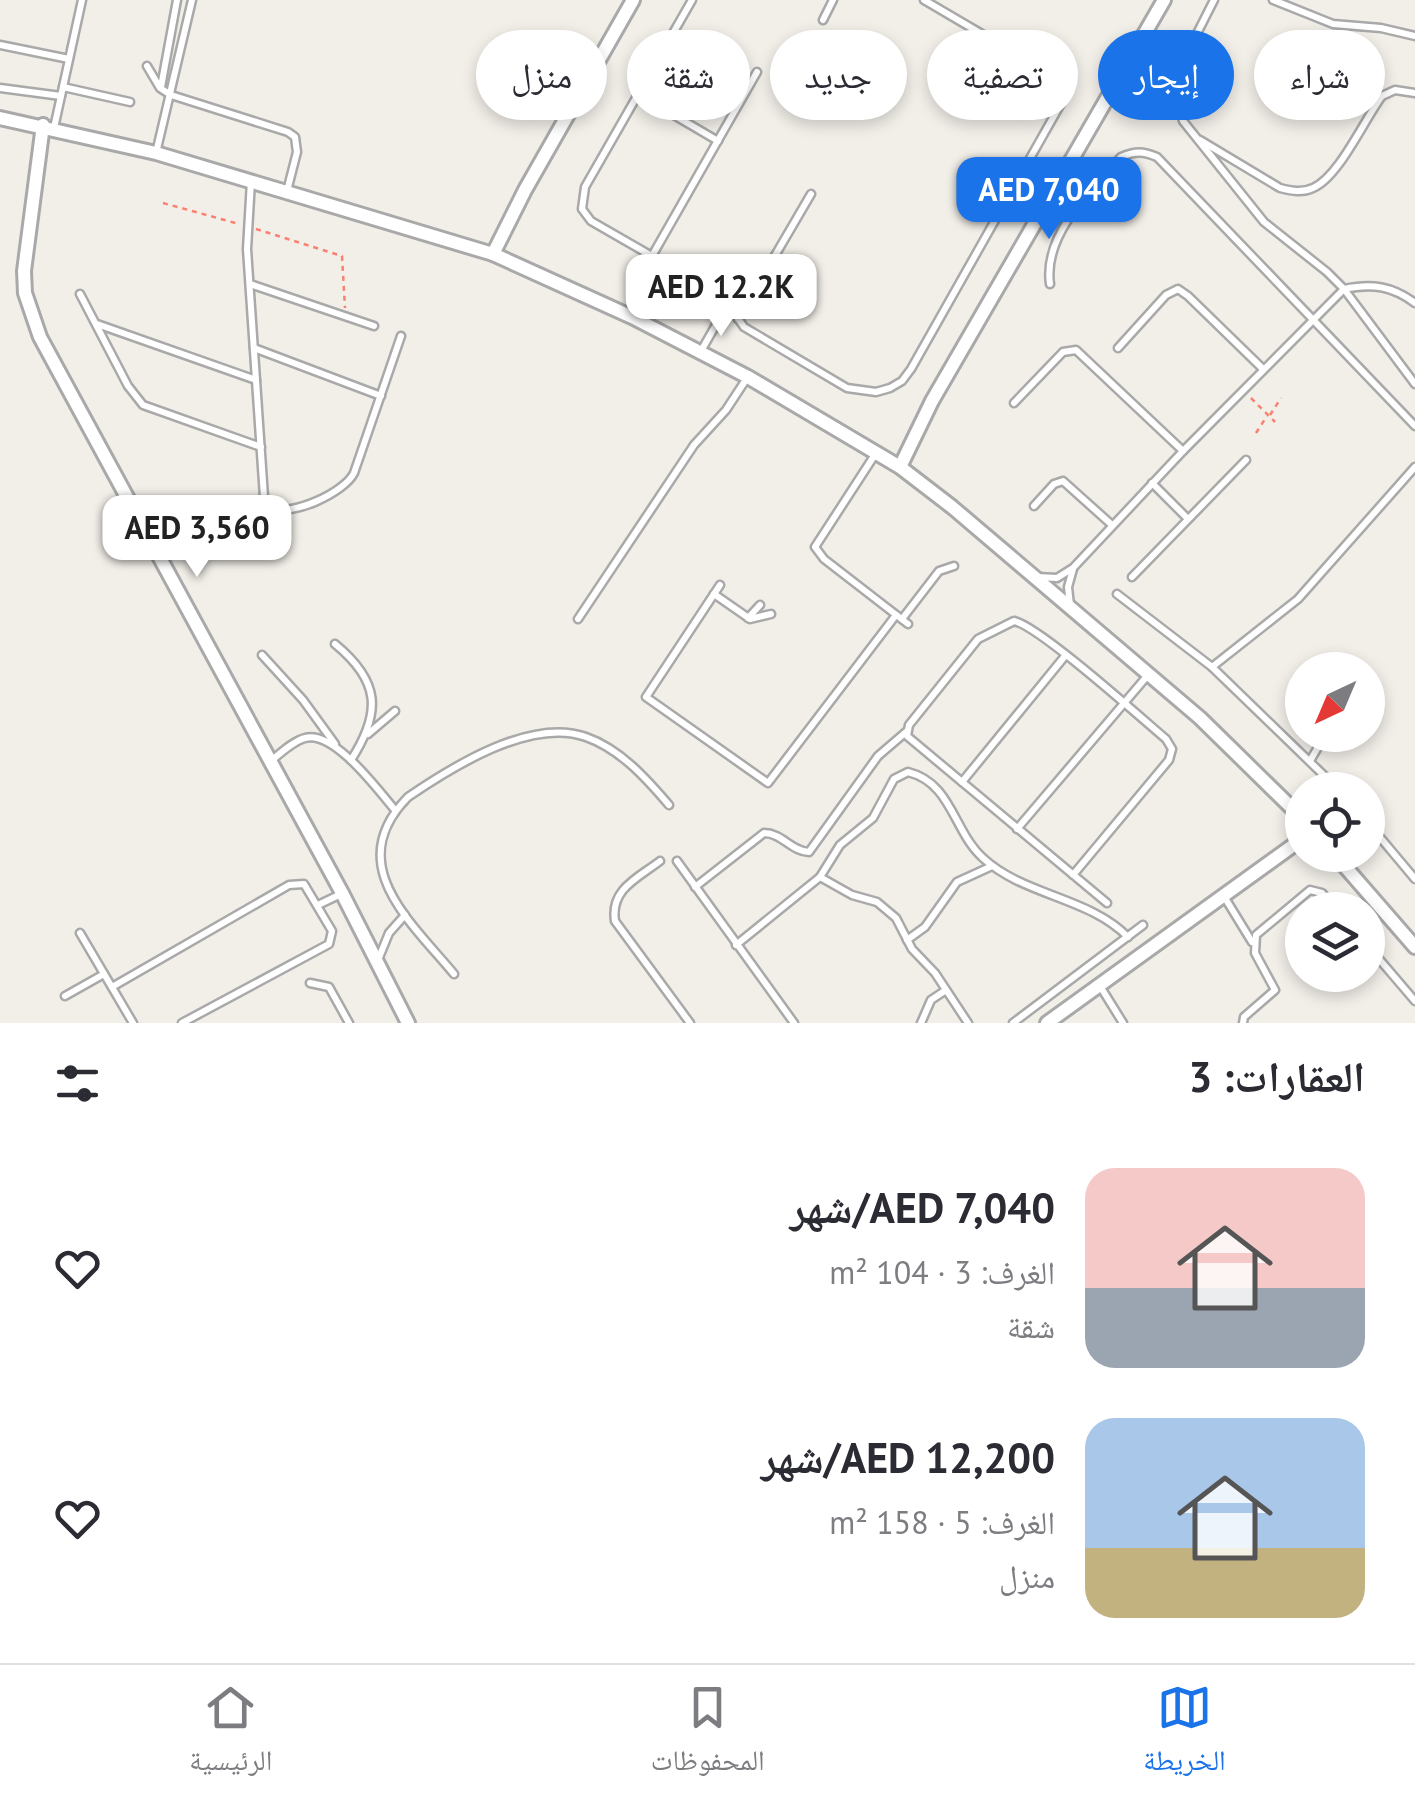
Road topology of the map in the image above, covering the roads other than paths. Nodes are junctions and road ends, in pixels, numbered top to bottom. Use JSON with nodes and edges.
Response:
{"nodes":[{"id":1,"x":82,"y":0,"type":"edge"},
{"id":2,"x":177,"y":0,"type":"edge"},
{"id":3,"x":192,"y":0,"type":"edge"},
{"id":4,"x":633,"y":0,"type":"edge"},
{"id":5,"x":692,"y":0,"type":"edge"},
{"id":6,"x":833,"y":0,"type":"edge"},
{"id":7,"x":924,"y":0,"type":"edge"},
{"id":8,"x":1164,"y":0,"type":"edge"},
{"id":9,"x":1214,"y":0,"type":"edge"},
{"id":10,"x":1273,"y":0,"type":"edge"},
{"id":11,"x":823,"y":20,"type":"dead end"},
{"id":12,"x":675,"y":30,"type":"edge"},
{"id":13,"x":1415,"y":36,"type":"edge"},
{"id":14,"x":0,"y":45,"type":"edge"},
{"id":15,"x":69,"y":59,"type":"junction"},
{"id":16,"x":147,"y":66,"type":"dead end"},
{"id":17,"x":757,"y":72,"type":"dead end"},
{"id":18,"x":0,"y":88,"type":"edge"},
{"id":19,"x":160,"y":88,"type":"junction"},
{"id":20,"x":62,"y":91,"type":"junction"},
{"id":21,"x":1415,"y":93,"type":"edge"},
{"id":22,"x":171,"y":95,"type":"junction"},
{"id":23,"x":130,"y":102,"type":"dead end"},
{"id":24,"x":627,"y":113,"type":"edge"},
{"id":25,"x":0,"y":118,"type":"edge"},
{"id":26,"x":682,"y":120,"type":"edge"},
{"id":27,"x":48,"y":127,"type":"junction"},
{"id":28,"x":1194,"y":136,"type":"junction"},
{"id":29,"x":718,"y":141,"type":"junction"},
{"id":30,"x":156,"y":153,"type":"junction"},
{"id":31,"x":251,"y":180,"type":"junction"},
{"id":32,"x":287,"y":190,"type":"junction"},
{"id":33,"x":812,"y":194,"type":"dead end"},
{"id":34,"x":494,"y":254,"type":"junction"},
{"id":35,"x":652,"y":256,"type":"junction"},
{"id":36,"x":250,"y":284,"type":"junction"},
{"id":37,"x":1050,"y":284,"type":"dead end"},
{"id":38,"x":1344,"y":289,"type":"junction"},
{"id":39,"x":80,"y":294,"type":"dead end"},
{"id":40,"x":728,"y":302,"type":"junction"},
{"id":41,"x":1415,"y":303,"type":"edge"},
{"id":42,"x":1312,"y":319,"type":"junction"},
{"id":43,"x":737,"y":320,"type":"junction"},
{"id":44,"x":96,"y":324,"type":"junction"},
{"id":45,"x":374,"y":326,"type":"dead end"},
{"id":46,"x":401,"y":336,"type":"dead end"},
{"id":47,"x":254,"y":348,"type":"junction"},
{"id":48,"x":1118,"y":348,"type":"dead end"},
{"id":49,"x":701,"y":352,"type":"junction"},
{"id":50,"x":1263,"y":369,"type":"junction"},
{"id":51,"x":748,"y":377,"type":"junction"},
{"id":52,"x":256,"y":380,"type":"junction"},
{"id":53,"x":1415,"y":384,"type":"edge"},
{"id":54,"x":381,"y":396,"type":"junction"},
{"id":55,"x":1014,"y":403,"type":"dead end"},
{"id":56,"x":1415,"y":426,"type":"edge"},
{"id":57,"x":261,"y":447,"type":"junction"},
{"id":58,"x":1182,"y":451,"type":"junction"},
{"id":59,"x":876,"y":452,"type":"junction"},
{"id":60,"x":1246,"y":460,"type":"dead end"},
{"id":61,"x":900,"y":467,"type":"junction"},
{"id":62,"x":1415,"y":467,"type":"edge"},
{"id":63,"x":1152,"y":483,"type":"junction"},
{"id":64,"x":1034,"y":506,"type":"dead end"},
{"id":65,"x":1188,"y":518,"type":"junction"},
{"id":66,"x":1112,"y":524,"type":"junction"},
{"id":67,"x":954,"y":566,"type":"dead end"},
{"id":68,"x":1073,"y":568,"type":"junction"},
{"id":69,"x":1132,"y":576,"type":"dead end"},
{"id":70,"x":1037,"y":577,"type":"junction"},
{"id":71,"x":720,"y":585,"type":"dead end"},
{"id":72,"x":714,"y":594,"type":"junction"},
{"id":73,"x":1117,"y":594,"type":"dead end"},
{"id":74,"x":760,"y":605,"type":"dead end"},
{"id":75,"x":1071,"y":607,"type":"junction"},
{"id":76,"x":772,"y":614,"type":"dead end"},
{"id":77,"x":748,"y":618,"type":"junction"},
{"id":78,"x":578,"y":619,"type":"dead end"},
{"id":79,"x":902,"y":619,"type":"junction"},
{"id":80,"x":335,"y":644,"type":"dead end"},
{"id":81,"x":262,"y":654,"type":"dead end"},
{"id":82,"x":1065,"y":656,"type":"junction"},
{"id":83,"x":1212,"y":667,"type":"junction"},
{"id":84,"x":1149,"y":674,"type":"junction"},
{"id":85,"x":1123,"y":703,"type":"junction"},
{"id":86,"x":395,"y":711,"type":"dead end"},
{"id":87,"x":906,"y":732,"type":"junction"},
{"id":88,"x":368,"y":734,"type":"junction"},
{"id":89,"x":338,"y":750,"type":"junction"},
{"id":90,"x":1315,"y":752,"type":"edge"},
{"id":91,"x":351,"y":760,"type":"junction"},
{"id":92,"x":270,"y":761,"type":"junction"},
{"id":93,"x":1310,"y":761,"type":"junction"},
{"id":94,"x":1321,"y":772,"type":"edge"},
{"id":95,"x":962,"y":782,"type":"junction"},
{"id":96,"x":1285,"y":800,"type":"edge"},
{"id":97,"x":670,"y":804,"type":"dead end"},
{"id":98,"x":395,"y":810,"type":"junction"},
{"id":99,"x":1017,"y":828,"type":"junction"},
{"id":100,"x":1385,"y":843,"type":"edge"},
{"id":101,"x":1285,"y":850,"type":"edge"},
{"id":102,"x":677,"y":861,"type":"dead end"},
{"id":103,"x":660,"y":862,"type":"dead end"},
{"id":104,"x":992,"y":866,"type":"junction"},
{"id":105,"x":1350,"y":872,"type":"edge"},
{"id":106,"x":1074,"y":875,"type":"junction"},
{"id":107,"x":820,"y":877,"type":"junction"},
{"id":108,"x":1415,"y":879,"type":"edge"},
{"id":109,"x":695,"y":887,"type":"junction"},
{"id":110,"x":342,"y":893,"type":"junction"},
{"id":111,"x":1223,"y":895,"type":"junction"},
{"id":112,"x":1107,"y":903,"type":"dead end"},
{"id":113,"x":318,"y":905,"type":"junction"},
{"id":114,"x":1285,"y":910,"type":"edge"},
{"id":115,"x":406,"y":915,"type":"junction"},
{"id":116,"x":1143,"y":925,"type":"dead end"},
{"id":117,"x":80,"y":933,"type":"dead end"},
{"id":118,"x":1128,"y":937,"type":"junction"},
{"id":119,"x":907,"y":940,"type":"junction"},
{"id":120,"x":1253,"y":944,"type":"junction"},
{"id":121,"x":736,"y":945,"type":"junction"},
{"id":122,"x":1415,"y":947,"type":"edge"},
{"id":123,"x":378,"y":962,"type":"junction"},
{"id":124,"x":1385,"y":966,"type":"edge"},
{"id":125,"x":104,"y":974,"type":"junction"},
{"id":126,"x":454,"y":974,"type":"dead end"},
{"id":127,"x":310,"y":984,"type":"dead end"},
{"id":128,"x":1100,"y":985,"type":"junction"},
{"id":129,"x":112,"y":987,"type":"junction"},
{"id":130,"x":946,"y":990,"type":"junction"},
{"id":131,"x":65,"y":996,"type":"dead end"},
{"id":132,"x":1415,"y":1001,"type":"edge"},
{"id":133,"x":133,"y":1023,"type":"edge"},
{"id":134,"x":182,"y":1023,"type":"edge"},
{"id":135,"x":349,"y":1023,"type":"edge"},
{"id":136,"x":408,"y":1023,"type":"edge"},
{"id":137,"x":690,"y":1023,"type":"edge"},
{"id":138,"x":794,"y":1023,"type":"edge"},
{"id":139,"x":921,"y":1023,"type":"edge"},
{"id":140,"x":968,"y":1023,"type":"edge"},
{"id":141,"x":1013,"y":1023,"type":"edge"},
{"id":142,"x":1047,"y":1023,"type":"edge"},
{"id":143,"x":1123,"y":1023,"type":"edge"},
{"id":144,"x":1243,"y":1023,"type":"edge"}],
"edges":[{"from":1,"to":15,"type":"lane"},
{"from":2,"to":19,"type":"lane"},
{"from":3,"to":22,"type":"lane"},
{"from":4,"to":34,"type":"street"},
{"from":5,"to":12,"type":"lane"},
{"from":6,"to":11,"type":"lane"},
{"from":7,"to":43,"type":"lane"},
{"from":8,"to":61,"type":"street"},
{"from":9,"to":28,"type":"lane"},
{"from":10,"to":13,"type":"lane"},
{"from":14,"to":15,"type":"lane"},
{"from":15,"to":20,"type":"lane"},
{"from":16,"to":19,"type":"lane"},
{"from":17,"to":29,"type":"lane"},
{"from":18,"to":20,"type":"lane"},
{"from":19,"to":22,"type":"lane"},
{"from":20,"to":23,"type":"lane"},
{"from":20,"to":27,"type":"lane"},
{"from":21,"to":28,"type":"lane"},
{"from":22,"to":30,"type":"lane"},
{"from":22,"to":32,"type":"lane"},
{"from":24,"to":35,"type":"lane"},
{"from":25,"to":27,"type":"street"},
{"from":26,"to":29,"type":"lane"},
{"from":27,"to":30,"type":"street"},
{"from":27,"to":92,"type":"street"},
{"from":28,"to":38,"type":"lane"},
{"from":29,"to":35,"type":"lane"},
{"from":30,"to":31,"type":"street"},
{"from":31,"to":32,"type":"street"},
{"from":31,"to":36,"type":"lane"},
{"from":32,"to":34,"type":"street"},
{"from":33,"to":43,"type":"lane"},
{"from":34,"to":49,"type":"street"},
{"from":35,"to":40,"type":"lane"},
{"from":36,"to":45,"type":"lane"},
{"from":36,"to":47,"type":"lane"},
{"from":37,"to":42,"type":"lane"},
{"from":38,"to":41,"type":"lane"},
{"from":38,"to":42,"type":"lane"},
{"from":38,"to":53,"type":"lane"},
{"from":39,"to":44,"type":"lane"},
{"from":40,"to":43,"type":"lane"},
{"from":40,"to":49,"type":"lane"},
{"from":42,"to":50,"type":"lane"},
{"from":42,"to":56,"type":"lane"},
{"from":44,"to":52,"type":"lane"},
{"from":44,"to":57,"type":"lane"},
{"from":46,"to":54,"type":"lane"},
{"from":47,"to":52,"type":"lane"},
{"from":47,"to":54,"type":"lane"},
{"from":48,"to":50,"type":"lane"},
{"from":49,"to":51,"type":"street"},
{"from":50,"to":58,"type":"lane"},
{"from":51,"to":59,"type":"street"},
{"from":51,"to":78,"type":"lane"},
{"from":52,"to":57,"type":"lane"},
{"from":54,"to":57,"type":"lane"},
{"from":55,"to":58,"type":"lane"},
{"from":58,"to":63,"type":"lane"},
{"from":59,"to":61,"type":"street"},
{"from":59,"to":79,"type":"lane"},
{"from":60,"to":65,"type":"lane"},
{"from":61,"to":70,"type":"street"},
{"from":62,"to":83,"type":"lane"},
{"from":63,"to":65,"type":"lane"},
{"from":63,"to":66,"type":"lane"},
{"from":64,"to":66,"type":"lane"},
{"from":65,"to":69,"type":"lane"},
{"from":66,"to":68,"type":"lane"},
{"from":67,"to":79,"type":"lane"},
{"from":68,"to":70,"type":"lane"},
{"from":68,"to":75,"type":"lane"},
{"from":70,"to":75,"type":"street"},
{"from":71,"to":72,"type":"lane"},
{"from":72,"to":77,"type":"lane"},
{"from":72,"to":79,"type":"lane"},
{"from":73,"to":83,"type":"lane"},
{"from":74,"to":77,"type":"lane"},
{"from":75,"to":84,"type":"street"},
{"from":76,"to":77,"type":"lane"},
{"from":80,"to":88,"type":"lane"},
{"from":81,"to":89,"type":"lane"},
{"from":82,"to":85,"type":"lane"},
{"from":82,"to":87,"type":"lane"},
{"from":82,"to":95,"type":"lane"},
{"from":83,"to":93,"type":"lane"},
{"from":84,"to":85,"type":"lane"},
{"from":84,"to":96,"type":"street"},
{"from":85,"to":99,"type":"lane"},
{"from":85,"to":106,"type":"lane"},
{"from":86,"to":88,"type":"lane"},
{"from":87,"to":95,"type":"lane"},
{"from":87,"to":109,"type":"lane"},
{"from":88,"to":91,"type":"lane"},
{"from":89,"to":91,"type":"lane"},
{"from":89,"to":92,"type":"lane"},
{"from":90,"to":93,"type":"lane"},
{"from":91,"to":98,"type":"lane"},
{"from":92,"to":110,"type":"street"},
{"from":93,"to":94,"type":"lane"},
{"from":95,"to":99,"type":"lane"},
{"from":97,"to":98,"type":"lane"},
{"from":98,"to":115,"type":"lane"},
{"from":99,"to":106,"type":"lane"},
{"from":100,"to":108,"type":"lane"},
{"from":101,"to":111,"type":"street"},
{"from":102,"to":109,"type":"lane"},
{"from":103,"to":137,"type":"lane"},
{"from":104,"to":107,"type":"lane"},
{"from":104,"to":118,"type":"lane"},
{"from":104,"to":119,"type":"lane"},
{"from":105,"to":122,"type":"street"},
{"from":106,"to":112,"type":"lane"},
{"from":107,"to":119,"type":"lane"},
{"from":107,"to":121,"type":"lane"},
{"from":109,"to":121,"type":"lane"},
{"from":110,"to":113,"type":"lane"},
{"from":110,"to":123,"type":"street"},
{"from":111,"to":120,"type":"lane"},
{"from":111,"to":128,"type":"street"},
{"from":113,"to":129,"type":"lane"},
{"from":113,"to":134,"type":"lane"},
{"from":114,"to":120,"type":"lane"},
{"from":115,"to":123,"type":"lane"},
{"from":115,"to":126,"type":"lane"},
{"from":116,"to":118,"type":"lane"},
{"from":117,"to":125,"type":"lane"},
{"from":118,"to":141,"type":"lane"},
{"from":119,"to":130,"type":"lane"},
{"from":120,"to":144,"type":"lane"},
{"from":121,"to":138,"type":"lane"},
{"from":123,"to":136,"type":"street"},
{"from":124,"to":132,"type":"lane"},
{"from":125,"to":129,"type":"lane"},
{"from":125,"to":131,"type":"lane"},
{"from":127,"to":135,"type":"lane"},
{"from":128,"to":142,"type":"street"},
{"from":128,"to":143,"type":"lane"},
{"from":129,"to":133,"type":"lane"},
{"from":130,"to":139,"type":"lane"},
{"from":130,"to":140,"type":"lane"}]}
